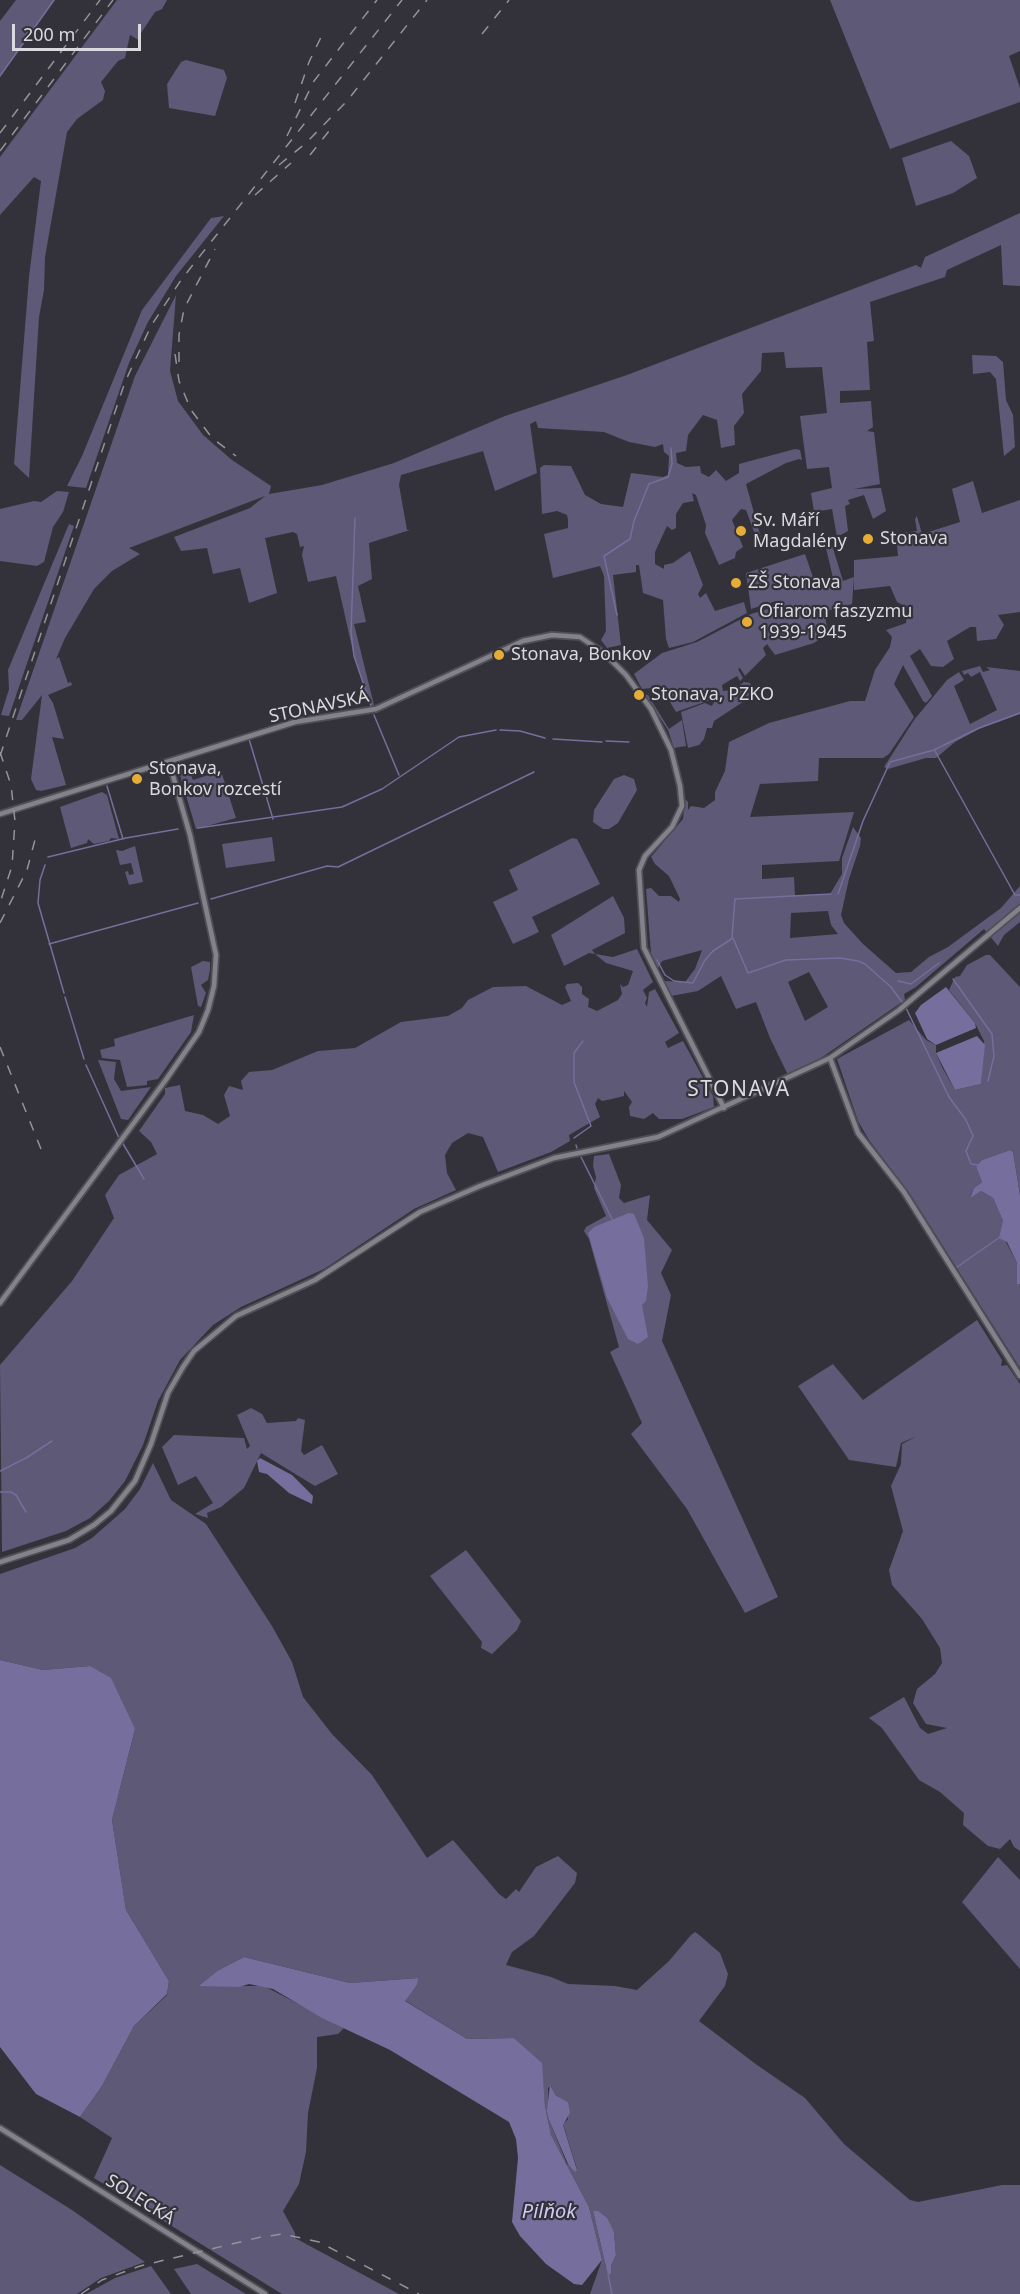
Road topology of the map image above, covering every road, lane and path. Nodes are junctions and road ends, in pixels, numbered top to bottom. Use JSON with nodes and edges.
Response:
{"nodes":[{"id":1,"x":169,"y":762,"type":"junction"},
{"id":2,"x":0,"y":814,"type":"edge"},
{"id":3,"x":1020,"y":908,"type":"edge"},
{"id":4,"x":830,"y":1058,"type":"junction"},
{"id":5,"x":724,"y":1108,"type":"junction"},
{"id":6,"x":0,"y":1304,"type":"edge"},
{"id":7,"x":1020,"y":1376,"type":"edge"},
{"id":8,"x":0,"y":1562,"type":"edge"},
{"id":9,"x":0,"y":2128,"type":"edge"},
{"id":10,"x":265,"y":2294,"type":"edge"}],
"edges":[{"from":1,"to":2,"type":"street","name":"STONAVSKÁ"},
{"from":1,"to":5,"type":"street","name":"STONAVSKÁ"},
{"from":1,"to":6,"type":"street"},
{"from":3,"to":4,"type":"street"},
{"from":4,"to":5,"type":"street"},
{"from":4,"to":7,"type":"street"},
{"from":5,"to":8,"type":"street"},
{"from":9,"to":10,"type":"street","name":"SOLECKÁ"}]}
